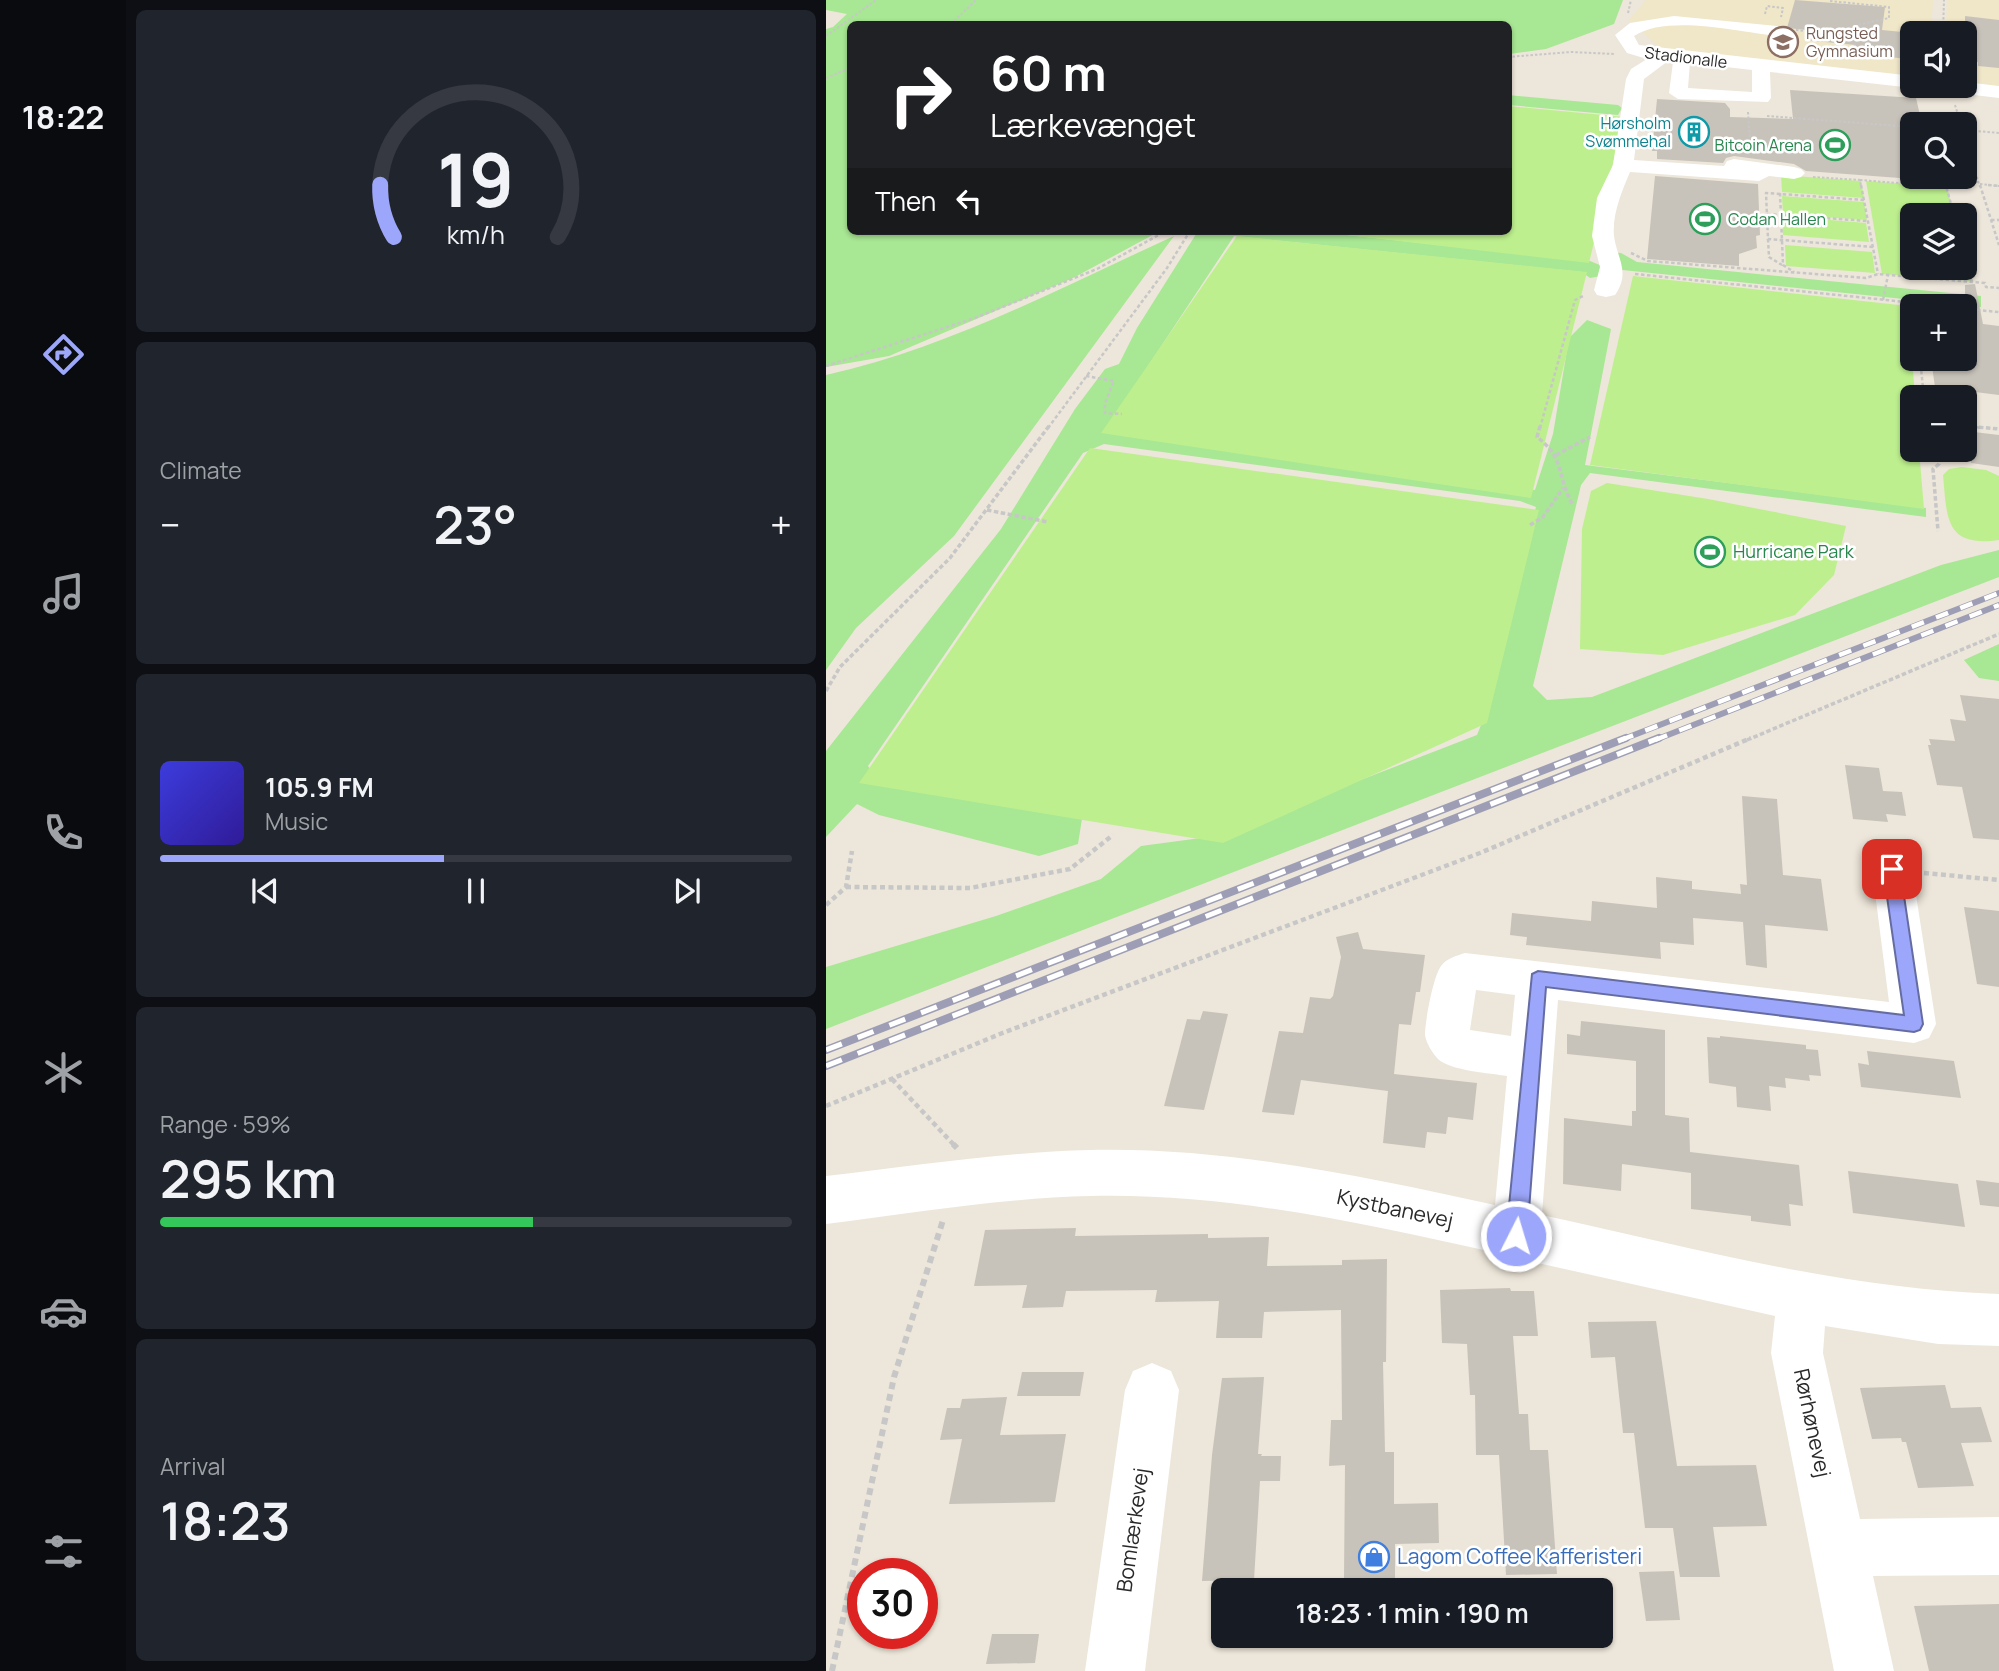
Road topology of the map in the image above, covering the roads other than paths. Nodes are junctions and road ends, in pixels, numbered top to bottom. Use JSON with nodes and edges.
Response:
{"nodes":[{"id":1,"x":1784,"y":31,"type":"road end"},
{"id":2,"x":1666,"y":60,"type":"junction"},
{"id":3,"x":1616,"y":64,"type":"dead end"},
{"id":4,"x":1761,"y":73,"type":"junction"},
{"id":5,"x":1900,"y":85,"type":"edge"},
{"id":6,"x":1977,"y":89,"type":"edge"},
{"id":7,"x":1999,"y":92,"type":"edge"},
{"id":8,"x":1623,"y":161,"type":"junction"},
{"id":9,"x":1759,"y":175,"type":"dead end"},
{"id":10,"x":1793,"y":178,"type":"road end"},
{"id":11,"x":1607,"y":287,"type":"road end"},
{"id":12,"x":1892,"y":869,"type":"road end"},
{"id":13,"x":1538,"y":979,"type":"junction"},
{"id":14,"x":1531,"y":1060,"type":"junction"},
{"id":15,"x":826,"y":1200,"type":"edge"},
{"id":16,"x":1516,"y":1236,"type":"junction"},
{"id":17,"x":1802,"y":1297,"type":"junction"},
{"id":18,"x":1999,"y":1320,"type":"edge"},
{"id":19,"x":1152,"y":1390,"type":"dead end"},
{"id":20,"x":1999,"y":1546,"type":"edge"},
{"id":21,"x":1838,"y":1548,"type":"junction"},
{"id":22,"x":1115,"y":1671,"type":"edge"},
{"id":23,"x":1864,"y":1671,"type":"edge"}],
"edges":[{"from":1,"to":2,"type":"street","name":"Stadionalle"},
{"from":2,"to":3,"type":"street"},
{"from":2,"to":4,"type":"street","name":"Stadionalle"},
{"from":2,"to":4,"type":"street"},
{"from":2,"to":8,"type":"street"},
{"from":4,"to":5,"type":"street","name":"Stadionalle"},
{"from":6,"to":7,"type":"street"},
{"from":8,"to":9,"type":"street"},
{"from":8,"to":10,"type":"street"},
{"from":8,"to":11,"type":"street"},
{"from":12,"to":13,"type":"street"},
{"from":13,"to":14,"type":"street"},
{"from":13,"to":14,"type":"street"},
{"from":14,"to":16,"type":"street"},
{"from":15,"to":16,"type":"street","name":"Kystbanevej"},
{"from":16,"to":17,"type":"street","name":"Kystbanevej"},
{"from":17,"to":18,"type":"street","name":"Kystbanevej"},
{"from":17,"to":21,"type":"street","name":"Rørhønevej"},
{"from":19,"to":22,"type":"street","name":"Bomlærkevej"},
{"from":20,"to":21,"type":"street"},
{"from":21,"to":23,"type":"street","name":"Rørhønevej"}]}
